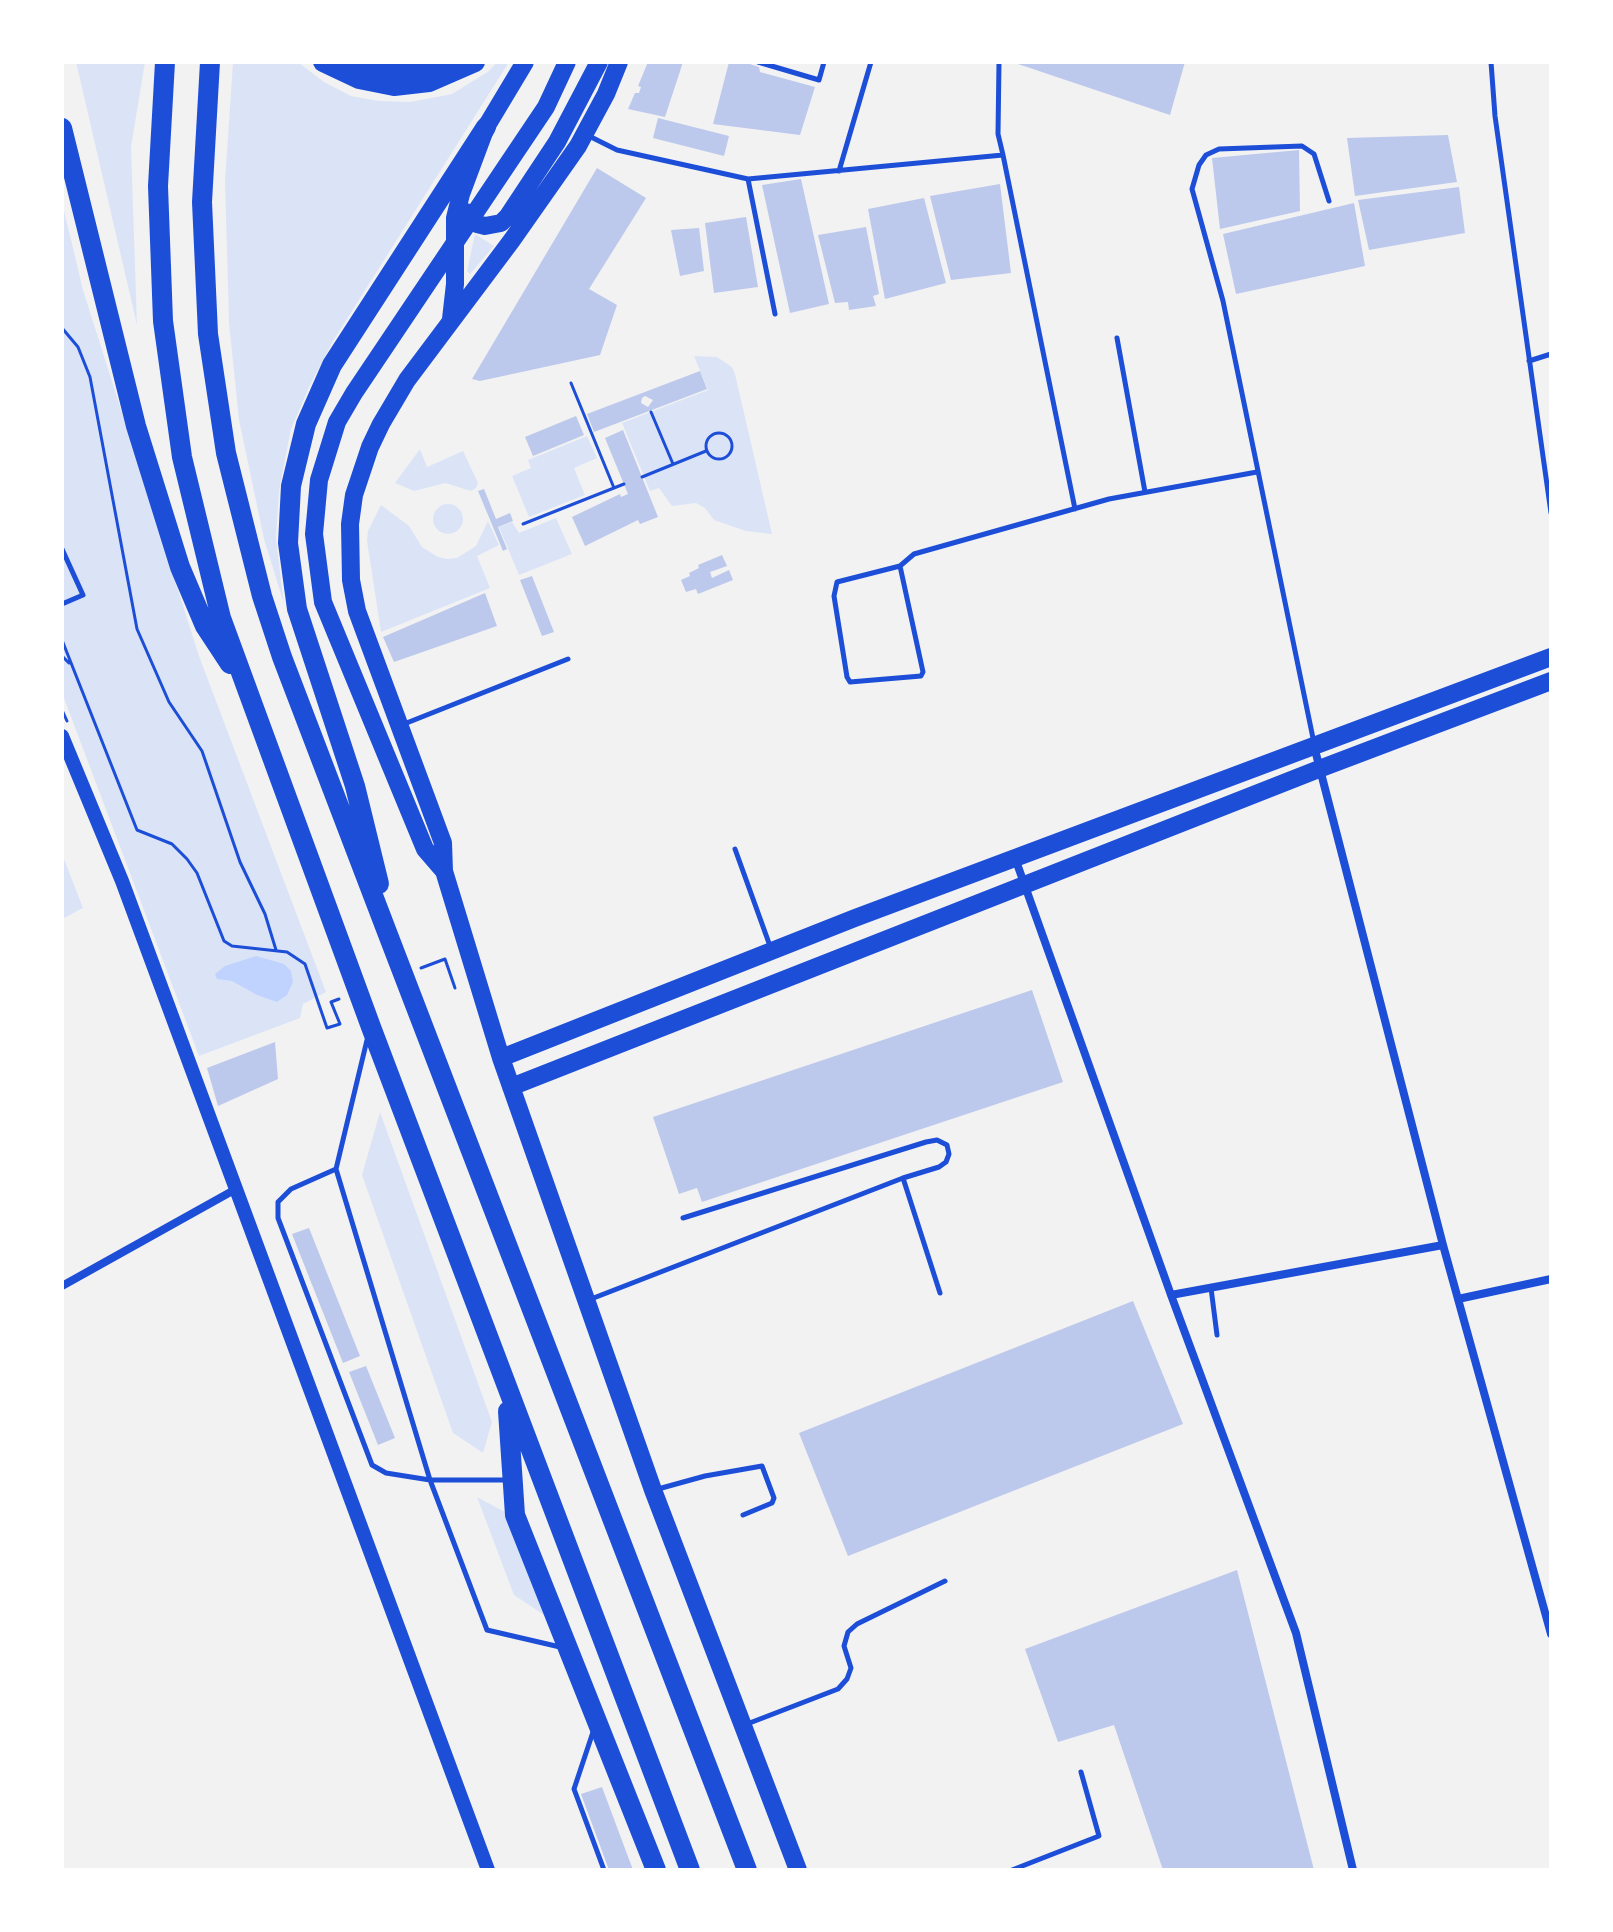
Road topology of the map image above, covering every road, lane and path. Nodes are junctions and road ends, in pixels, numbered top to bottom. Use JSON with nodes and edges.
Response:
{"nodes":[{"id":1,"x":165,"y":62,"type":"edge"},
{"id":2,"x":210,"y":62,"type":"edge"},
{"id":3,"x":323,"y":62,"type":"edge"},
{"id":4,"x":352,"y":62,"type":"edge"},
{"id":5,"x":441,"y":62,"type":"edge"},
{"id":6,"x":475,"y":62,"type":"edge"},
{"id":7,"x":525,"y":62,"type":"edge"},
{"id":8,"x":567,"y":62,"type":"edge"},
{"id":9,"x":599,"y":62,"type":"edge"},
{"id":10,"x":619,"y":62,"type":"edge"},
{"id":11,"x":758,"y":62,"type":"edge"},
{"id":12,"x":824,"y":62,"type":"edge"},
{"id":13,"x":871,"y":62,"type":"edge"},
{"id":14,"x":999,"y":62,"type":"edge"},
{"id":15,"x":1491,"y":62,"type":"edge"},
{"id":16,"x":486,"y":127,"type":"junction"},
{"id":17,"x":62,"y":128,"type":"edge"},
{"id":18,"x":585,"y":133,"type":"junction"},
{"id":19,"x":1003,"y":155,"type":"junction"},
{"id":20,"x":839,"y":171,"type":"junction"},
{"id":21,"x":748,"y":179,"type":"junction"},
{"id":22,"x":461,"y":194,"type":"junction"},
{"id":23,"x":1329,"y":201,"type":"dead end"},
{"id":24,"x":775,"y":314,"type":"dead end"},
{"id":25,"x":449,"y":324,"type":"junction"},
{"id":26,"x":62,"y":328,"type":"edge"},
{"id":27,"x":1117,"y":338,"type":"dead end"},
{"id":28,"x":1551,"y":354,"type":"edge"},
{"id":29,"x":1529,"y":361,"type":"junction"},
{"id":30,"x":571,"y":383,"type":"dead end"},
{"id":31,"x":651,"y":412,"type":"dead end"},
{"id":32,"x":706,"y":451,"type":"junction"},
{"id":33,"x":673,"y":464,"type":"junction"},
{"id":34,"x":1257,"y":472,"type":"junction"},
{"id":35,"x":642,"y":477,"type":"dead end"},
{"id":36,"x":624,"y":484,"type":"dead end"},
{"id":37,"x":614,"y":488,"type":"junction"},
{"id":38,"x":1145,"y":492,"type":"junction"},
{"id":39,"x":1075,"y":509,"type":"junction"},
{"id":40,"x":1551,"y":513,"type":"edge"},
{"id":41,"x":523,"y":524,"type":"dead end"},
{"id":42,"x":62,"y":549,"type":"edge"},
{"id":43,"x":900,"y":566,"type":"junction"},
{"id":44,"x":62,"y":604,"type":"edge"},
{"id":45,"x":62,"y":640,"type":"edge"},
{"id":46,"x":62,"y":656,"type":"edge"},
{"id":47,"x":1551,"y":657,"type":"edge"},
{"id":48,"x":568,"y":659,"type":"dead end"},
{"id":49,"x":72,"y":665,"type":"junction"},
{"id":50,"x":243,"y":681,"type":"junction"},
{"id":51,"x":1551,"y":681,"type":"edge"},
{"id":52,"x":399,"y":725,"type":"junction"},
{"id":53,"x":62,"y":736,"type":"edge"},
{"id":54,"x":1314,"y":744,"type":"junction"},
{"id":55,"x":1319,"y":769,"type":"junction"},
{"id":56,"x":735,"y":849,"type":"dead end"},
{"id":57,"x":1015,"y":857,"type":"junction"},
{"id":58,"x":444,"y":871,"type":"junction"},
{"id":59,"x":1025,"y":885,"type":"junction"},
{"id":60,"x":387,"y":932,"type":"junction"},
{"id":61,"x":276,"y":950,"type":"junction"},
{"id":62,"x":772,"y":951,"type":"junction"},
{"id":63,"x":445,"y":959,"type":"dead end"},
{"id":64,"x":455,"y":988,"type":"dead end"},
{"id":65,"x":331,"y":1002,"type":"dead end"},
{"id":66,"x":371,"y":1027,"type":"junction"},
{"id":67,"x":501,"y":1058,"type":"junction"},
{"id":68,"x":511,"y":1087,"type":"junction"},
{"id":69,"x":336,"y":1169,"type":"junction"},
{"id":70,"x":903,"y":1178,"type":"junction"},
{"id":71,"x":236,"y":1189,"type":"junction"},
{"id":72,"x":683,"y":1218,"type":"dead end"},
{"id":73,"x":1443,"y":1245,"type":"junction"},
{"id":74,"x":1551,"y":1279,"type":"edge"},
{"id":75,"x":62,"y":1286,"type":"edge"},
{"id":76,"x":1211,"y":1287,"type":"junction"},
{"id":77,"x":940,"y":1293,"type":"dead end"},
{"id":78,"x":1171,"y":1295,"type":"junction"},
{"id":79,"x":1458,"y":1299,"type":"junction"},
{"id":80,"x":586,"y":1300,"type":"junction"},
{"id":81,"x":1217,"y":1335,"type":"dead end"},
{"id":82,"x":506,"y":1387,"type":"junction"},
{"id":83,"x":430,"y":1480,"type":"junction"},
{"id":84,"x":513,"y":1480,"type":"junction"},
{"id":85,"x":653,"y":1490,"type":"junction"},
{"id":86,"x":743,"y":1515,"type":"dead end"},
{"id":87,"x":945,"y":1581,"type":"dead end"},
{"id":88,"x":1551,"y":1634,"type":"edge"},
{"id":89,"x":568,"y":1649,"type":"junction"},
{"id":90,"x":597,"y":1720,"type":"junction"},
{"id":91,"x":742,"y":1726,"type":"junction"},
{"id":92,"x":1081,"y":1772,"type":"dead end"},
{"id":93,"x":488,"y":1870,"type":"edge"},
{"id":94,"x":604,"y":1870,"type":"edge"},
{"id":95,"x":656,"y":1870,"type":"edge"},
{"id":96,"x":690,"y":1870,"type":"edge"},
{"id":97,"x":747,"y":1870,"type":"edge"},
{"id":98,"x":798,"y":1870,"type":"edge"},
{"id":99,"x":1012,"y":1870,"type":"edge"},
{"id":100,"x":1353,"y":1870,"type":"edge"}],
"edges":[{"from":1,"to":50,"type":"highway"},
{"from":2,"to":60,"type":"highway"},
{"from":3,"to":6,"type":"highway"},
{"from":4,"to":5,"type":"main road"},
{"from":7,"to":16,"type":"main road"},
{"from":8,"to":58,"type":"main road"},
{"from":9,"to":22,"type":"main road"},
{"from":10,"to":18,"type":"main road"},
{"from":11,"to":12,"type":"lane"},
{"from":13,"to":20,"type":"lane"},
{"from":14,"to":19,"type":"lane"},
{"from":15,"to":29,"type":"lane"},
{"from":16,"to":22,"type":"main road"},
{"from":16,"to":60,"type":"highway"},
{"from":17,"to":50,"type":"highway"},
{"from":18,"to":21,"type":"lane"},
{"from":18,"to":25,"type":"main road"},
{"from":19,"to":20,"type":"lane"},
{"from":19,"to":39,"type":"lane"},
{"from":20,"to":21,"type":"lane"},
{"from":21,"to":24,"type":"lane"},
{"from":22,"to":25,"type":"main road"},
{"from":23,"to":34,"type":"lane"},
{"from":25,"to":52,"type":"main road"},
{"from":26,"to":61,"type":"path"},
{"from":27,"to":38,"type":"lane"},
{"from":28,"to":29,"type":"lane"},
{"from":29,"to":40,"type":"lane"},
{"from":30,"to":37,"type":"path"},
{"from":31,"to":33,"type":"path"},
{"from":32,"to":32,"type":"path"},
{"from":32,"to":33,"type":"path"},
{"from":33,"to":35,"type":"path"},
{"from":34,"to":38,"type":"lane"},
{"from":34,"to":54,"type":"lane"},
{"from":36,"to":37,"type":"path"},
{"from":37,"to":41,"type":"path"},
{"from":38,"to":39,"type":"lane"},
{"from":39,"to":43,"type":"lane"},
{"from":42,"to":44,"type":"lane"},
{"from":43,"to":43,"type":"lane"},
{"from":45,"to":49,"type":"path"},
{"from":46,"to":49,"type":"path"},
{"from":47,"to":54,"type":"main road"},
{"from":48,"to":52,"type":"lane"},
{"from":49,"to":61,"type":"path"},
{"from":50,"to":66,"type":"highway"},
{"from":51,"to":55,"type":"main road"},
{"from":52,"to":58,"type":"main road"},
{"from":53,"to":71,"type":"street"},
{"from":54,"to":55,"type":"street"},
{"from":54,"to":57,"type":"main road"},
{"from":55,"to":59,"type":"main road"},
{"from":55,"to":73,"type":"street"},
{"from":56,"to":62,"type":"lane"},
{"from":57,"to":59,"type":"street"},
{"from":57,"to":62,"type":"main road"},
{"from":58,"to":67,"type":"main road"},
{"from":59,"to":68,"type":"main road"},
{"from":59,"to":78,"type":"street"},
{"from":60,"to":97,"type":"highway"},
{"from":61,"to":65,"type":"path"},
{"from":62,"to":67,"type":"main road"},
{"from":63,"to":64,"type":"path"},
{"from":66,"to":69,"type":"lane"},
{"from":66,"to":82,"type":"highway"},
{"from":67,"to":68,"type":"main road"},
{"from":68,"to":80,"type":"main road"},
{"from":69,"to":83,"type":"lane"},
{"from":69,"to":83,"type":"lane"},
{"from":70,"to":72,"type":"lane"},
{"from":70,"to":77,"type":"lane"},
{"from":70,"to":80,"type":"lane"},
{"from":71,"to":75,"type":"street"},
{"from":71,"to":93,"type":"street"},
{"from":73,"to":76,"type":"street"},
{"from":73,"to":79,"type":"street"},
{"from":74,"to":79,"type":"street"},
{"from":76,"to":78,"type":"street"},
{"from":76,"to":81,"type":"lane"},
{"from":78,"to":100,"type":"street"},
{"from":79,"to":88,"type":"street"},
{"from":80,"to":85,"type":"main road"},
{"from":82,"to":84,"type":"highway"},
{"from":82,"to":96,"type":"highway"},
{"from":83,"to":84,"type":"lane"},
{"from":83,"to":89,"type":"lane"},
{"from":84,"to":89,"type":"highway"},
{"from":85,"to":86,"type":"lane"},
{"from":85,"to":91,"type":"main road"},
{"from":87,"to":91,"type":"lane"},
{"from":89,"to":90,"type":"highway"},
{"from":90,"to":94,"type":"lane"},
{"from":90,"to":95,"type":"highway"},
{"from":91,"to":98,"type":"main road"},
{"from":92,"to":99,"type":"lane"}]}
